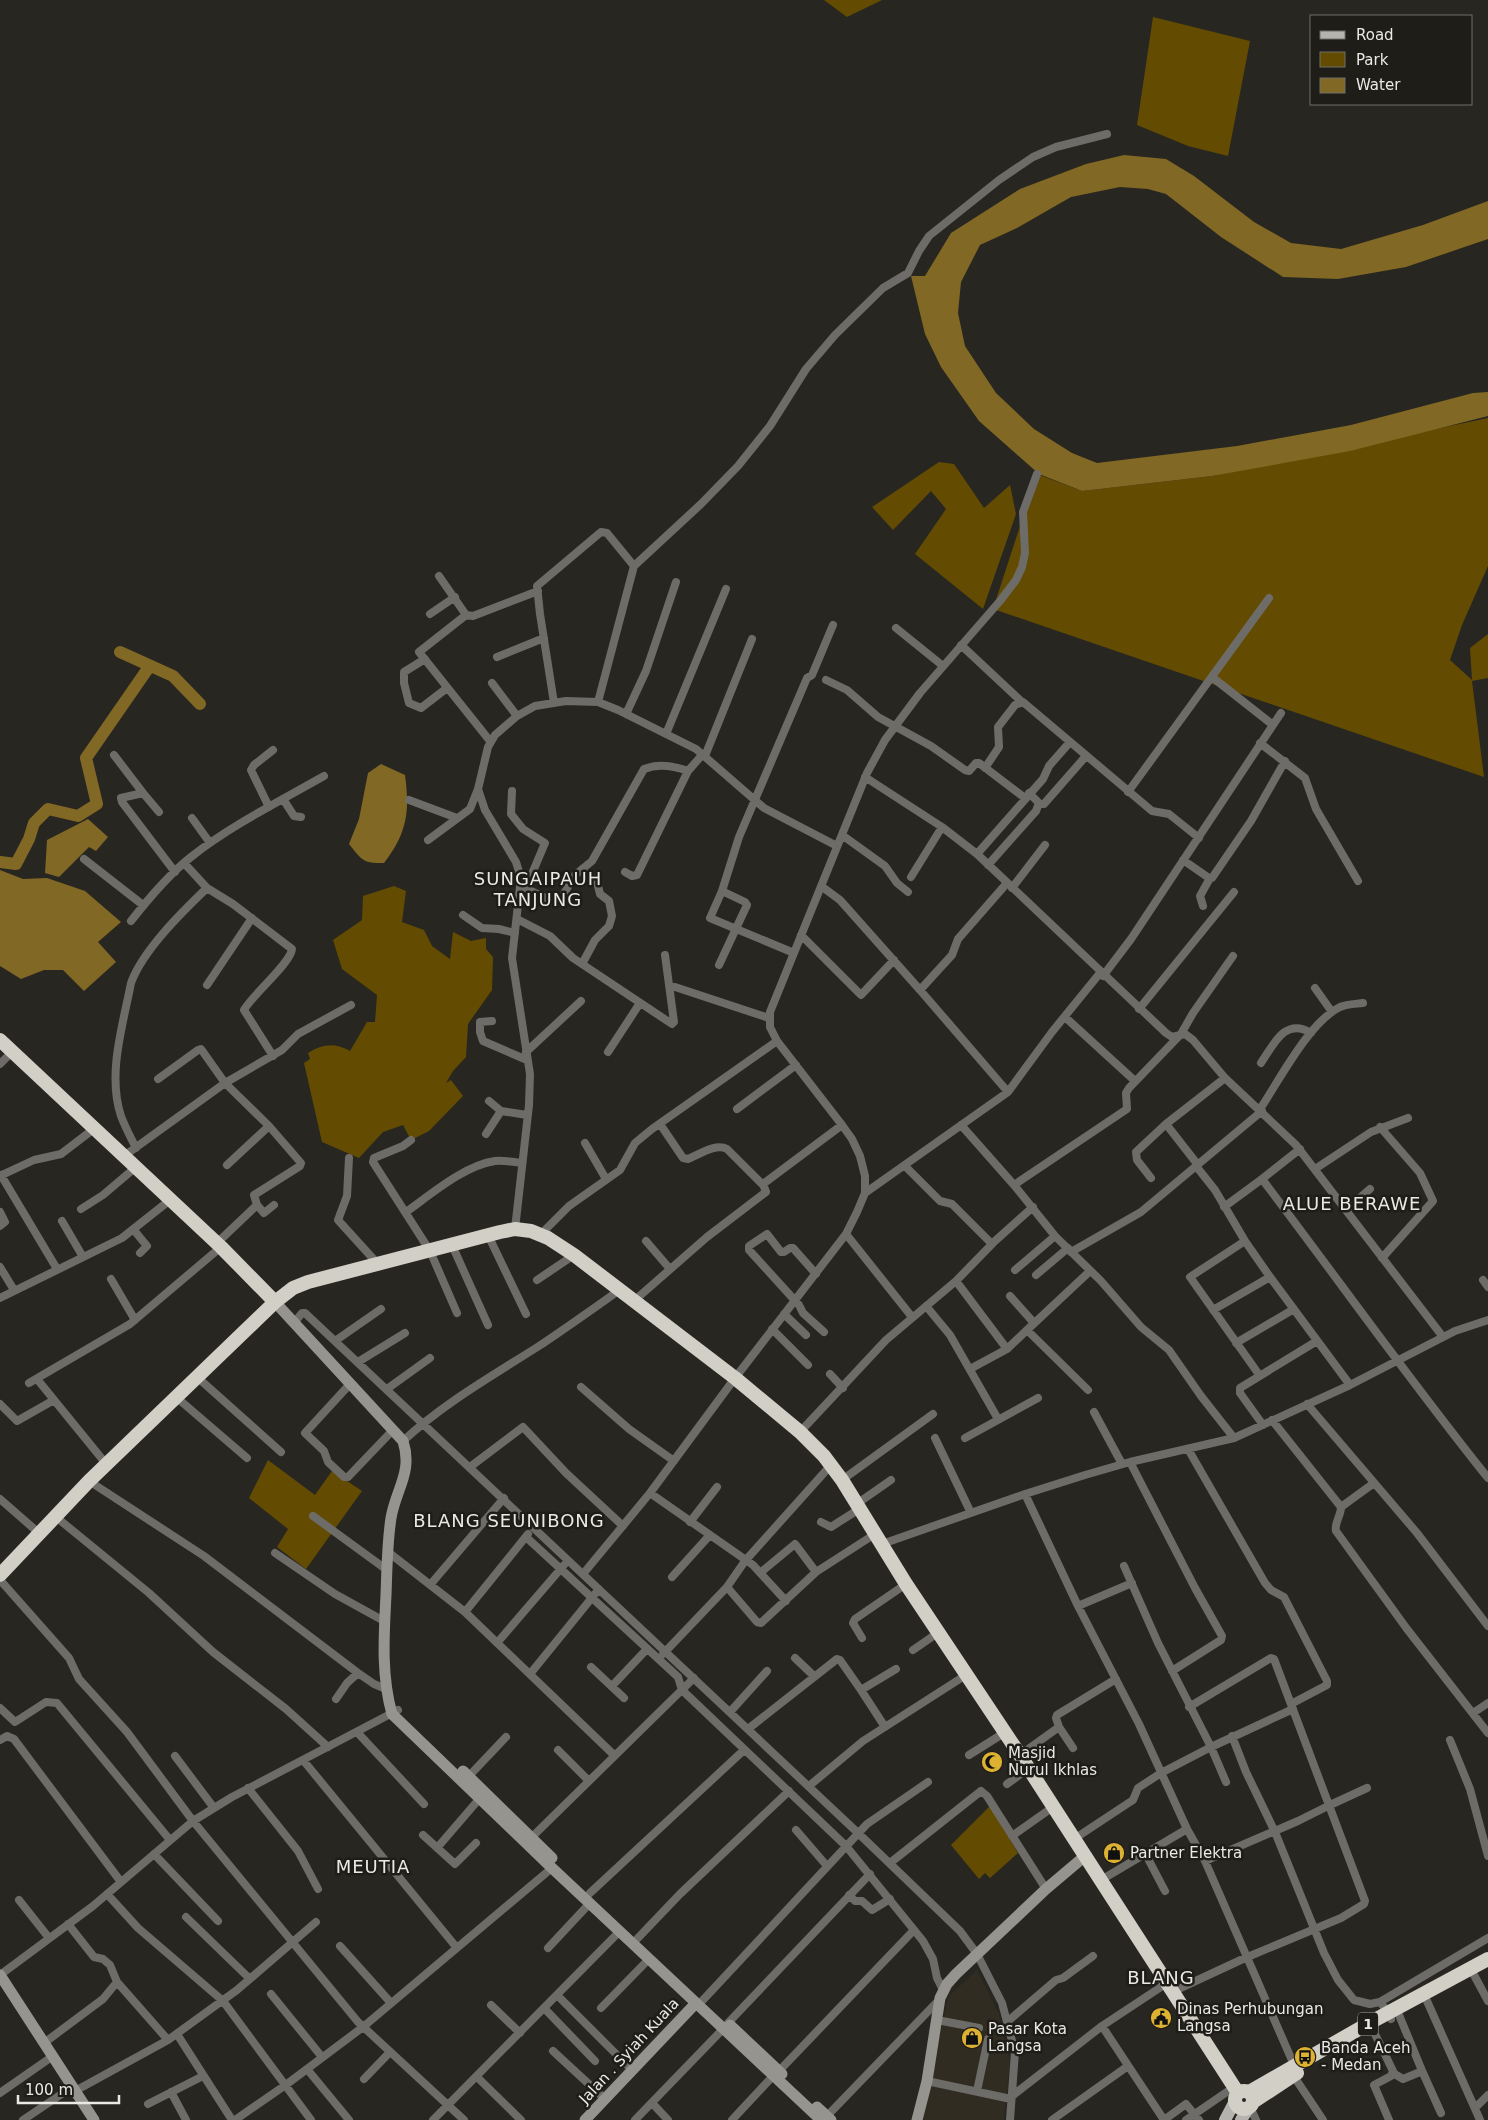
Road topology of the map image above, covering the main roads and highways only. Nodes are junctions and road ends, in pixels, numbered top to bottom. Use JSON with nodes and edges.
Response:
{"nodes":[{"id":1,"x":0,"y":1040,"type":"edge"},
{"id":2,"x":285,"y":1314,"type":"junction"},
{"id":3,"x":0,"y":1576,"type":"edge"},
{"id":4,"x":393,"y":1710,"type":"junction"},
{"id":5,"x":513,"y":1825,"type":"junction"},
{"id":6,"x":1085,"y":1856,"type":"junction"},
{"id":7,"x":590,"y":1898,"type":"junction"},
{"id":8,"x":611,"y":1919,"type":"junction"},
{"id":9,"x":1488,"y":1959,"type":"edge"},
{"id":10,"x":661,"y":1966,"type":"junction"},
{"id":11,"x":1488,"y":1968,"type":"edge"},
{"id":12,"x":0,"y":1975,"type":"edge"},
{"id":13,"x":699,"y":2001,"type":"junction"},
{"id":14,"x":1390,"y":2012,"type":"junction"},
{"id":15,"x":1294,"y":2070,"type":"junction"},
{"id":16,"x":1245,"y":2103,"type":"edge"},
{"id":17,"x":826,"y":2119,"type":"edge"},
{"id":18,"x":94,"y":2120,"type":"edge"},
{"id":19,"x":585,"y":2120,"type":"edge"},
{"id":20,"x":917,"y":2120,"type":"edge"},
{"id":21,"x":1225,"y":2120,"type":"edge"}],
"edges":[{"from":1,"to":2,"type":"highway"},
{"from":2,"to":3,"type":"highway"},
{"from":2,"to":4,"type":"main road"},
{"from":2,"to":6,"type":"highway"},
{"from":4,"to":5,"type":"main road"},
{"from":4,"to":5,"type":"main road"},
{"from":5,"to":7,"type":"main road"},
{"from":5,"to":7,"type":"main road"},
{"from":6,"to":16,"type":"highway"},
{"from":6,"to":20,"type":"main road"},
{"from":7,"to":8,"type":"main road"},
{"from":8,"to":10,"type":"main road"},
{"from":8,"to":10,"type":"main road"},
{"from":9,"to":14,"type":"highway","number":"1"},
{"from":10,"to":13,"type":"main road"},
{"from":11,"to":14,"type":"highway","number":"1"},
{"from":12,"to":18,"type":"main road"},
{"from":13,"to":17,"type":"main road"},
{"from":13,"to":19,"type":"main road","name":"Jalan . Syiah Kuala"},
{"from":14,"to":15,"type":"highway","number":"1"},
{"from":14,"to":15,"type":"highway","number":"1"},
{"from":15,"to":16,"type":"highway","number":"1"},
{"from":16,"to":21,"type":"main road"}]}
